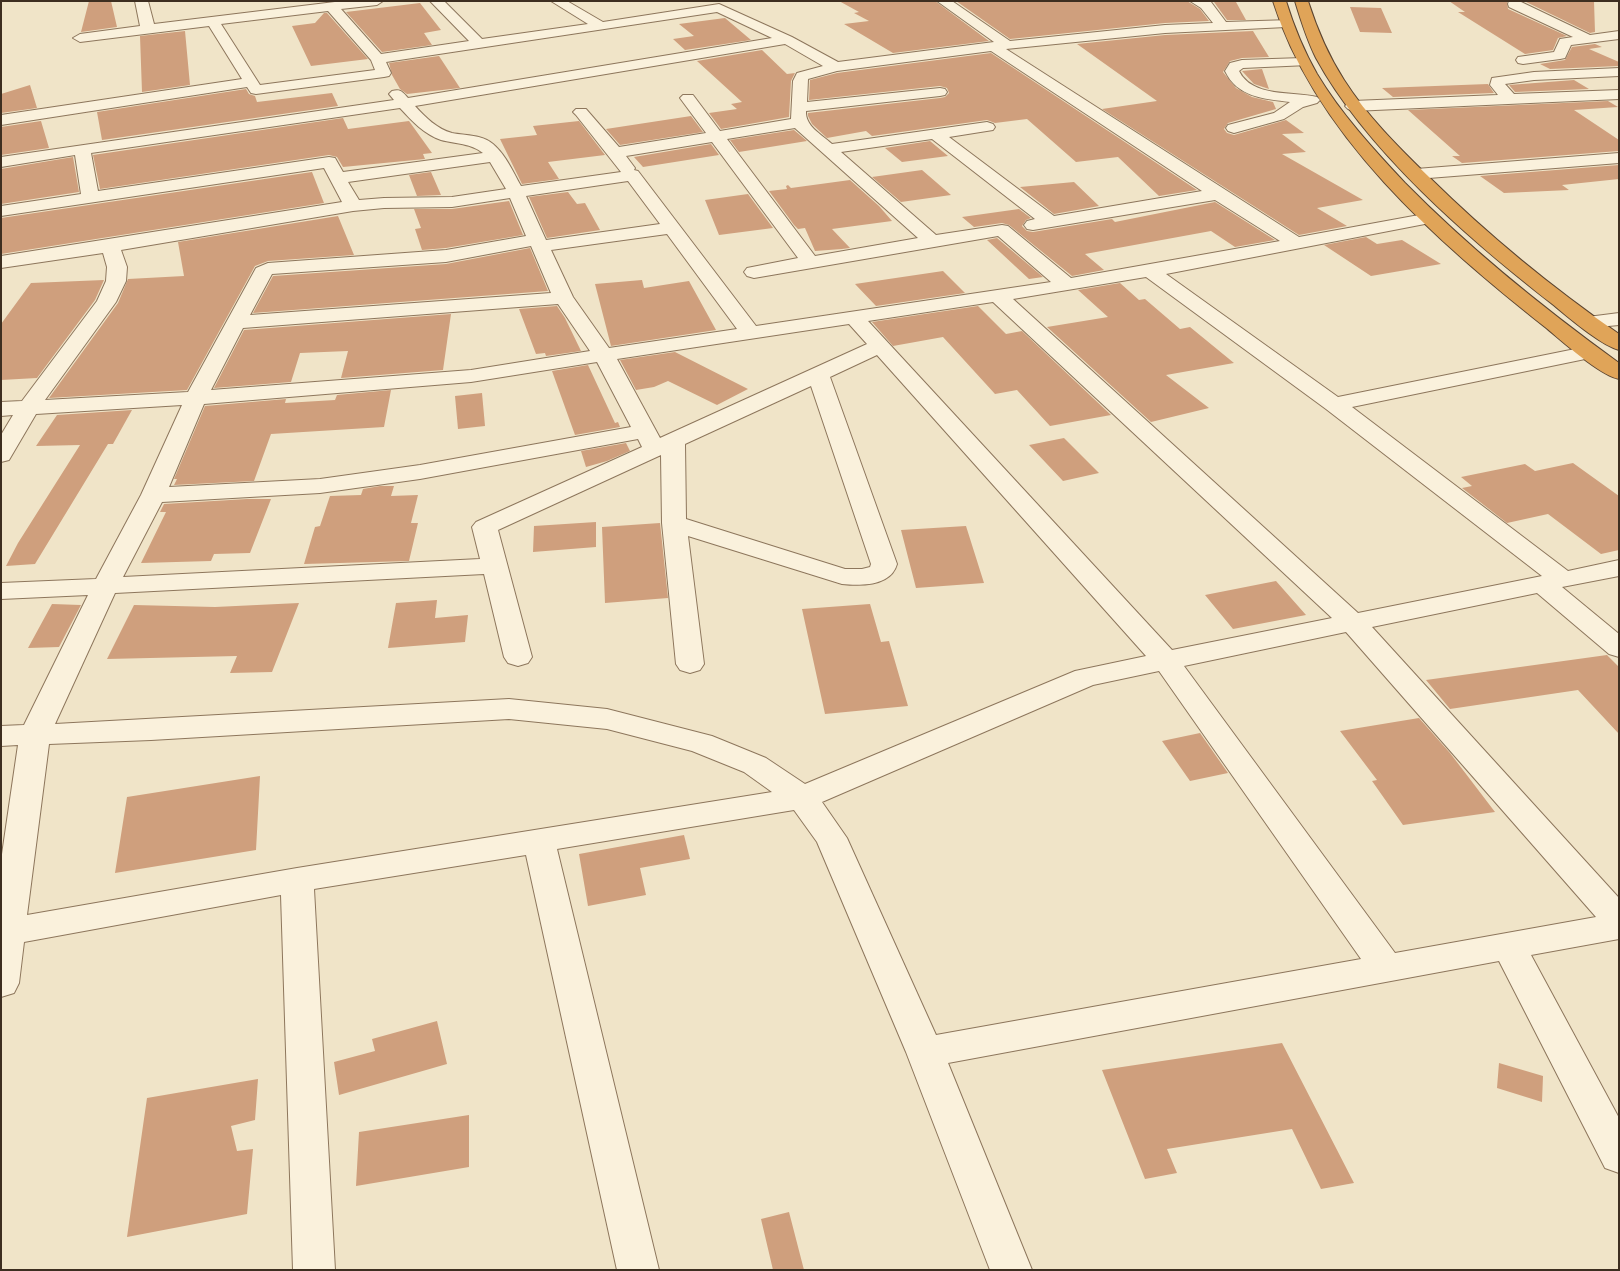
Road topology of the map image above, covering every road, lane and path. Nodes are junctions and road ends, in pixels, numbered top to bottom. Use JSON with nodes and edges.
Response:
{"nodes":[{"id":1,"x":142,"y":1,"type":"edge"},
{"id":2,"x":263,"y":1,"type":"edge"},
{"id":3,"x":377,"y":1,"type":"edge"},
{"id":4,"x":436,"y":1,"type":"edge"},
{"id":5,"x":557,"y":1,"type":"edge"},
{"id":6,"x":703,"y":1,"type":"edge"},
{"id":7,"x":943,"y":1,"type":"edge"},
{"id":8,"x":1196,"y":1,"type":"edge"},
{"id":9,"x":1279,"y":1,"type":"edge"},
{"id":10,"x":1301,"y":1,"type":"edge"},
{"id":11,"x":1514,"y":4,"type":"dead end"},
{"id":12,"x":332,"y":7,"type":"junction"},
{"id":13,"x":719,"y":8,"type":"junction"},
{"id":14,"x":273,"y":14,"type":"junction"},
{"id":15,"x":213,"y":22,"type":"junction"},
{"id":16,"x":1286,"y":23,"type":"junction"},
{"id":17,"x":601,"y":26,"type":"junction"},
{"id":18,"x":1222,"y":26,"type":"junction"},
{"id":19,"x":148,"y":29,"type":"junction"},
{"id":20,"x":1619,"y":35,"type":"edge"},
{"id":21,"x":80,"y":38,"type":"dead end"},
{"id":22,"x":1588,"y":39,"type":"junction"},
{"id":23,"x":787,"y":40,"type":"junction"},
{"id":24,"x":479,"y":44,"type":"junction"},
{"id":25,"x":1000,"y":46,"type":"junction"},
{"id":26,"x":378,"y":58,"type":"junction"},
{"id":27,"x":1303,"y":62,"type":"junction"},
{"id":28,"x":836,"y":67,"type":"junction"},
{"id":29,"x":1619,"y":72,"type":"edge"},
{"id":30,"x":384,"y":73,"type":"junction"},
{"id":31,"x":1534,"y":76,"type":"junction"},
{"id":32,"x":940,"y":92,"type":"dead end"},
{"id":33,"x":1619,"y":94,"type":"edge"},
{"id":34,"x":688,"y":98,"type":"dead end"},
{"id":35,"x":1510,"y":99,"type":"junction"},
{"id":36,"x":1317,"y":100,"type":"junction"},
{"id":37,"x":262,"y":102,"type":"junction"},
{"id":38,"x":404,"y":103,"type":"junction"},
{"id":39,"x":1353,"y":106,"type":"junction"},
{"id":40,"x":580,"y":112,"type":"dead end"},
{"id":41,"x":800,"y":115,"type":"junction"},
{"id":42,"x":1,"y":120,"type":"edge"},
{"id":43,"x":986,"y":127,"type":"dead end"},
{"id":44,"x":1234,"y":128,"type":"dead end"},
{"id":45,"x":935,"y":134,"type":"junction"},
{"id":46,"x":717,"y":137,"type":"junction"},
{"id":47,"x":82,"y":149,"type":"junction"},
{"id":48,"x":829,"y":149,"type":"junction"},
{"id":49,"x":615,"y":153,"type":"junction"},
{"id":50,"x":495,"y":156,"type":"junction"},
{"id":51,"x":1619,"y":158,"type":"edge"},
{"id":52,"x":1,"y":162,"type":"edge"},
{"id":53,"x":1416,"y":174,"type":"junction"},
{"id":54,"x":632,"y":175,"type":"junction"},
{"id":55,"x":337,"y":178,"type":"junction"},
{"id":56,"x":516,"y":192,"type":"junction"},
{"id":57,"x":1218,"y":194,"type":"junction"},
{"id":58,"x":90,"y":197,"type":"junction"},
{"id":59,"x":353,"y":206,"type":"junction"},
{"id":60,"x":1,"y":211,"type":"edge"},
{"id":61,"x":1430,"y":218,"type":"junction"},
{"id":62,"x":1050,"y":222,"type":"junction"},
{"id":63,"x":672,"y":228,"type":"junction"},
{"id":64,"x":1002,"y":230,"type":"junction"},
{"id":65,"x":538,"y":242,"type":"junction"},
{"id":66,"x":933,"y":242,"type":"junction"},
{"id":67,"x":1298,"y":244,"type":"junction"},
{"id":68,"x":110,"y":246,"type":"junction"},
{"id":69,"x":1,"y":262,"type":"edge"},
{"id":70,"x":810,"y":262,"type":"junction"},
{"id":71,"x":1150,"y":271,"type":"junction"},
{"id":72,"x":754,"y":272,"type":"dead end"},
{"id":73,"x":1067,"y":285,"type":"junction"},
{"id":74,"x":998,"y":296,"type":"junction"},
{"id":75,"x":563,"y":298,"type":"junction"},
{"id":76,"x":855,"y":319,"type":"junction"},
{"id":77,"x":1619,"y":319,"type":"edge"},
{"id":78,"x":236,"y":322,"type":"junction"},
{"id":79,"x":1587,"y":322,"type":"junction"},
{"id":80,"x":751,"y":334,"type":"junction"},
{"id":81,"x":1619,"y":344,"type":"edge"},
{"id":82,"x":880,"y":346,"type":"junction"},
{"id":83,"x":1590,"y":352,"type":"junction"},
{"id":84,"x":604,"y":355,"type":"junction"},
{"id":85,"x":1619,"y":373,"type":"edge"},
{"id":86,"x":818,"y":375,"type":"junction"},
{"id":87,"x":196,"y":398,"type":"junction"},
{"id":88,"x":1334,"y":404,"type":"junction"},
{"id":89,"x":29,"y":407,"type":"junction"},
{"id":90,"x":1,"y":408,"type":"edge"},
{"id":91,"x":658,"y":441,"type":"junction"},
{"id":92,"x":1,"y":455,"type":"edge"},
{"id":93,"x":153,"y":495,"type":"junction"},
{"id":94,"x":674,"y":523,"type":"junction"},
{"id":95,"x":495,"y":566,"type":"junction"},
{"id":96,"x":1619,"y":568,"type":"edge"},
{"id":97,"x":1552,"y":582,"type":"junction"},
{"id":98,"x":105,"y":586,"type":"junction"},
{"id":99,"x":1,"y":591,"type":"edge"},
{"id":100,"x":1353,"y":623,"type":"junction"},
{"id":101,"x":1619,"y":648,"type":"edge"},
{"id":102,"x":518,"y":657,"type":"dead end"},
{"id":103,"x":1166,"y":660,"type":"junction"},
{"id":104,"x":690,"y":664,"type":"dead end"},
{"id":105,"x":35,"y":734,"type":"junction"},
{"id":106,"x":1,"y":736,"type":"edge"},
{"id":107,"x":802,"y":798,"type":"junction"},
{"id":108,"x":539,"y":841,"type":"junction"},
{"id":109,"x":298,"y":880,"type":"junction"},
{"id":110,"x":1619,"y":921,"type":"edge"},
{"id":111,"x":1619,"y":926,"type":"edge"},
{"id":112,"x":5,"y":932,"type":"edge"},
{"id":113,"x":1508,"y":946,"type":"junction"},
{"id":114,"x":1387,"y":968,"type":"junction"},
{"id":115,"x":1,"y":983,"type":"edge"},
{"id":116,"x":925,"y":1052,"type":"junction"},
{"id":117,"x":1619,"y":1156,"type":"edge"},
{"id":118,"x":314,"y":1270,"type":"edge"},
{"id":119,"x":638,"y":1270,"type":"edge"},
{"id":120,"x":1012,"y":1270,"type":"edge"}],
"edges":[{"from":1,"to":19,"type":"street"},
{"from":2,"to":14,"type":"street"},
{"from":3,"to":12,"type":"street"},
{"from":4,"to":24,"type":"street"},
{"from":5,"to":17,"type":"street"},
{"from":6,"to":13,"type":"street"},
{"from":7,"to":25,"type":"street"},
{"from":8,"to":18,"type":"street"},
{"from":9,"to":16,"type":"highway"},
{"from":10,"to":39,"type":"highway"},
{"from":11,"to":22,"type":"street"},
{"from":12,"to":14,"type":"street"},
{"from":12,"to":26,"type":"street"},
{"from":13,"to":17,"type":"street"},
{"from":13,"to":23,"type":"street"},
{"from":14,"to":15,"type":"street"},
{"from":15,"to":19,"type":"street"},
{"from":15,"to":37,"type":"street"},
{"from":16,"to":18,"type":"street"},
{"from":16,"to":27,"type":"highway"},
{"from":17,"to":24,"type":"street"},
{"from":18,"to":25,"type":"street"},
{"from":19,"to":21,"type":"street"},
{"from":20,"to":22,"type":"street"},
{"from":22,"to":31,"type":"street"},
{"from":23,"to":28,"type":"street"},
{"from":23,"to":38,"type":"street"},
{"from":24,"to":26,"type":"street"},
{"from":25,"to":28,"type":"street"},
{"from":25,"to":57,"type":"street"},
{"from":26,"to":30,"type":"street"},
{"from":27,"to":36,"type":"highway"},
{"from":27,"to":36,"type":"street"},
{"from":28,"to":41,"type":"street"},
{"from":29,"to":31,"type":"street"},
{"from":30,"to":37,"type":"street"},
{"from":30,"to":38,"type":"street"},
{"from":31,"to":35,"type":"street"},
{"from":32,"to":41,"type":"street"},
{"from":33,"to":35,"type":"street"},
{"from":34,"to":46,"type":"street"},
{"from":35,"to":39,"type":"street"},
{"from":36,"to":44,"type":"street"},
{"from":36,"to":61,"type":"highway"},
{"from":37,"to":38,"type":"street"},
{"from":37,"to":42,"type":"street"},
{"from":37,"to":47,"type":"street"},
{"from":38,"to":50,"type":"street"},
{"from":39,"to":53,"type":"highway"},
{"from":40,"to":49,"type":"street"},
{"from":41,"to":46,"type":"street"},
{"from":41,"to":48,"type":"street"},
{"from":43,"to":45,"type":"street"},
{"from":45,"to":48,"type":"street"},
{"from":45,"to":62,"type":"street"},
{"from":46,"to":49,"type":"street"},
{"from":46,"to":70,"type":"street"},
{"from":47,"to":52,"type":"street"},
{"from":47,"to":58,"type":"street"},
{"from":48,"to":66,"type":"street"},
{"from":49,"to":54,"type":"street"},
{"from":50,"to":55,"type":"street"},
{"from":50,"to":56,"type":"street"},
{"from":51,"to":53,"type":"street"},
{"from":53,"to":79,"type":"highway"},
{"from":54,"to":56,"type":"street"},
{"from":54,"to":63,"type":"street"},
{"from":55,"to":58,"type":"street"},
{"from":55,"to":59,"type":"street"},
{"from":56,"to":59,"type":"street"},
{"from":56,"to":65,"type":"street"},
{"from":57,"to":62,"type":"street"},
{"from":57,"to":67,"type":"street"},
{"from":58,"to":60,"type":"street"},
{"from":59,"to":68,"type":"street"},
{"from":61,"to":67,"type":"street"},
{"from":61,"to":83,"type":"highway"},
{"from":62,"to":64,"type":"street"},
{"from":63,"to":65,"type":"street"},
{"from":63,"to":80,"type":"street"},
{"from":64,"to":66,"type":"street"},
{"from":64,"to":73,"type":"street"},
{"from":65,"to":75,"type":"street"},
{"from":65,"to":78,"type":"street"},
{"from":66,"to":70,"type":"street"},
{"from":67,"to":71,"type":"street"},
{"from":68,"to":69,"type":"street"},
{"from":68,"to":89,"type":"street"},
{"from":70,"to":72,"type":"street"},
{"from":71,"to":73,"type":"street"},
{"from":71,"to":88,"type":"street"},
{"from":73,"to":74,"type":"street"},
{"from":74,"to":76,"type":"street"},
{"from":74,"to":100,"type":"street"},
{"from":75,"to":78,"type":"street"},
{"from":75,"to":84,"type":"street"},
{"from":76,"to":80,"type":"street"},
{"from":76,"to":82,"type":"street"},
{"from":77,"to":79,"type":"street"},
{"from":78,"to":87,"type":"street"},
{"from":79,"to":81,"type":"highway"},
{"from":80,"to":84,"type":"street"},
{"from":82,"to":86,"type":"street"},
{"from":82,"to":103,"type":"street"},
{"from":83,"to":85,"type":"highway"},
{"from":83,"to":88,"type":"street"},
{"from":84,"to":87,"type":"street"},
{"from":84,"to":91,"type":"street"},
{"from":86,"to":91,"type":"street"},
{"from":86,"to":94,"type":"street"},
{"from":87,"to":89,"type":"street"},
{"from":87,"to":93,"type":"street"},
{"from":88,"to":97,"type":"street"},
{"from":89,"to":90,"type":"street"},
{"from":89,"to":92,"type":"street"},
{"from":91,"to":93,"type":"street"},
{"from":91,"to":94,"type":"street"},
{"from":91,"to":95,"type":"street"},
{"from":93,"to":98,"type":"street"},
{"from":94,"to":104,"type":"street"},
{"from":95,"to":98,"type":"street"},
{"from":95,"to":102,"type":"street"},
{"from":96,"to":97,"type":"street"},
{"from":97,"to":100,"type":"street"},
{"from":97,"to":101,"type":"street"},
{"from":98,"to":99,"type":"street"},
{"from":98,"to":105,"type":"street"},
{"from":100,"to":103,"type":"street"},
{"from":100,"to":110,"type":"street"},
{"from":103,"to":107,"type":"street"},
{"from":103,"to":114,"type":"street"},
{"from":105,"to":106,"type":"street"},
{"from":105,"to":107,"type":"street"},
{"from":105,"to":112,"type":"street"},
{"from":107,"to":108,"type":"street"},
{"from":107,"to":116,"type":"street"},
{"from":108,"to":109,"type":"street"},
{"from":108,"to":119,"type":"street"},
{"from":109,"to":112,"type":"street"},
{"from":109,"to":118,"type":"street"},
{"from":111,"to":113,"type":"street"},
{"from":112,"to":115,"type":"street"},
{"from":113,"to":114,"type":"street"},
{"from":113,"to":117,"type":"street"},
{"from":114,"to":116,"type":"street"},
{"from":116,"to":120,"type":"street"}]}
